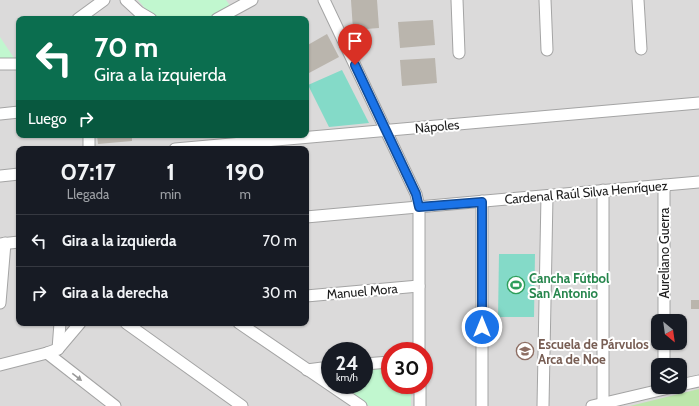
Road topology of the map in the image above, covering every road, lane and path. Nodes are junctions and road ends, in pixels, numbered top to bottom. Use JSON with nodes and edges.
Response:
{"nodes":[{"id":1,"x":104,"y":0,"type":"edge"},
{"id":2,"x":126,"y":0,"type":"edge"},
{"id":3,"x":252,"y":0,"type":"edge"},
{"id":4,"x":324,"y":0,"type":"edge"},
{"id":5,"x":457,"y":0,"type":"edge"},
{"id":6,"x":546,"y":0,"type":"edge"},
{"id":7,"x":638,"y":0,"type":"edge"},
{"id":8,"x":82,"y":16,"type":"edge"},
{"id":9,"x":146,"y":16,"type":"edge"},
{"id":10,"x":223,"y":16,"type":"edge"},
{"id":11,"x":641,"y":49,"type":"dead end"},
{"id":12,"x":547,"y":50,"type":"dead end"},
{"id":13,"x":459,"y":53,"type":"dead end"},
{"id":14,"x":16,"y":63,"type":"edge"},
{"id":15,"x":0,"y":64,"type":"edge"},
{"id":16,"x":699,"y":103,"type":"edge"},
{"id":17,"x":16,"y":112,"type":"edge"},
{"id":18,"x":0,"y":114,"type":"edge"},
{"id":19,"x":386,"y":131,"type":"junction"},
{"id":20,"x":304,"y":138,"type":"edge"},
{"id":21,"x":309,"y":138,"type":"edge"},
{"id":22,"x":211,"y":146,"type":"edge"},
{"id":23,"x":16,"y":174,"type":"edge"},
{"id":24,"x":0,"y":176,"type":"edge"},
{"id":25,"x":699,"y":182,"type":"edge"},
{"id":26,"x":664,"y":185,"type":"junction"},
{"id":27,"x":603,"y":190,"type":"junction"},
{"id":28,"x":547,"y":196,"type":"junction"},
{"id":29,"x":482,"y":202,"type":"junction"},
{"id":30,"x":419,"y":207,"type":"junction"},
{"id":31,"x":309,"y":217,"type":"edge"},
{"id":32,"x":16,"y":242,"type":"edge"},
{"id":33,"x":2,"y":243,"type":"edge"},
{"id":34,"x":418,"y":286,"type":"junction"},
{"id":35,"x":309,"y":296,"type":"edge"},
{"id":36,"x":0,"y":303,"type":"edge"},
{"id":37,"x":664,"y":314,"type":"edge"},
{"id":38,"x":60,"y":326,"type":"edge"},
{"id":39,"x":77,"y":326,"type":"edge"},
{"id":40,"x":130,"y":326,"type":"edge"},
{"id":41,"x":243,"y":326,"type":"edge"},
{"id":42,"x":419,"y":342,"type":"edge"},
{"id":43,"x":58,"y":349,"type":"junction"},
{"id":44,"x":47,"y":353,"type":"junction"},
{"id":45,"x":0,"y":365,"type":"edge"},
{"id":46,"x":321,"y":369,"type":"edge"},
{"id":47,"x":306,"y":370,"type":"junction"},
{"id":48,"x":699,"y":381,"type":"edge"},
{"id":49,"x":687,"y":384,"type":"edge"},
{"id":50,"x":651,"y":392,"type":"edge"},
{"id":51,"x":420,"y":394,"type":"edge"},
{"id":52,"x":111,"y":405,"type":"edge"},
{"id":53,"x":598,"y":405,"type":"edge"},
{"id":54,"x":242,"y":406,"type":"edge"},
{"id":55,"x":361,"y":406,"type":"edge"},
{"id":56,"x":420,"y":406,"type":"edge"},
{"id":57,"x":482,"y":406,"type":"edge"},
{"id":58,"x":543,"y":406,"type":"edge"}],
"edges":[{"from":1,"to":8,"type":"street"},
{"from":2,"to":9,"type":"street"},
{"from":3,"to":10,"type":"street"},
{"from":4,"to":19,"type":"street"},
{"from":5,"to":13,"type":"street"},
{"from":6,"to":12,"type":"street"},
{"from":7,"to":11,"type":"street"},
{"from":14,"to":15,"type":"street"},
{"from":16,"to":19,"type":"street","name":"Nápoles"},
{"from":17,"to":18,"type":"street"},
{"from":19,"to":21,"type":"street","name":"Nápoles"},
{"from":19,"to":30,"type":"street"},
{"from":20,"to":22,"type":"street","name":"Nápoles"},
{"from":23,"to":24,"type":"street"},
{"from":25,"to":26,"type":"street","name":"Cardenal Raúl Silva Henríquez"},
{"from":26,"to":27,"type":"street","name":"Cardenal Raúl Silva Henríquez"},
{"from":26,"to":37,"type":"street","name":"Aureliano Guerra"},
{"from":27,"to":28,"type":"street","name":"Cardenal Raúl Silva Henríquez"},
{"from":27,"to":53,"type":"street"},
{"from":28,"to":29,"type":"street","name":"Cardenal Raúl Silva Henríquez"},
{"from":28,"to":58,"type":"street"},
{"from":29,"to":30,"type":"street","name":"Cardenal Raúl Silva Henríquez"},
{"from":29,"to":57,"type":"street"},
{"from":30,"to":31,"type":"street","name":"Cardenal Raúl Silva Henríquez"},
{"from":30,"to":34,"type":"street"},
{"from":32,"to":33,"type":"street"},
{"from":33,"to":36,"type":"street"},
{"from":34,"to":35,"type":"street","name":"Manuel Mora"},
{"from":34,"to":42,"type":"street"},
{"from":38,"to":43,"type":"street"},
{"from":39,"to":43,"type":"street"},
{"from":40,"to":54,"type":"street"},
{"from":41,"to":47,"type":"street"},
{"from":43,"to":44,"type":"street"},
{"from":44,"to":45,"type":"street"},
{"from":44,"to":52,"type":"street","one_way":true},
{"from":46,"to":47,"type":"street"},
{"from":47,"to":55,"type":"street"},
{"from":48,"to":49,"type":"street"},
{"from":50,"to":53,"type":"street"},
{"from":51,"to":56,"type":"street"}]}
